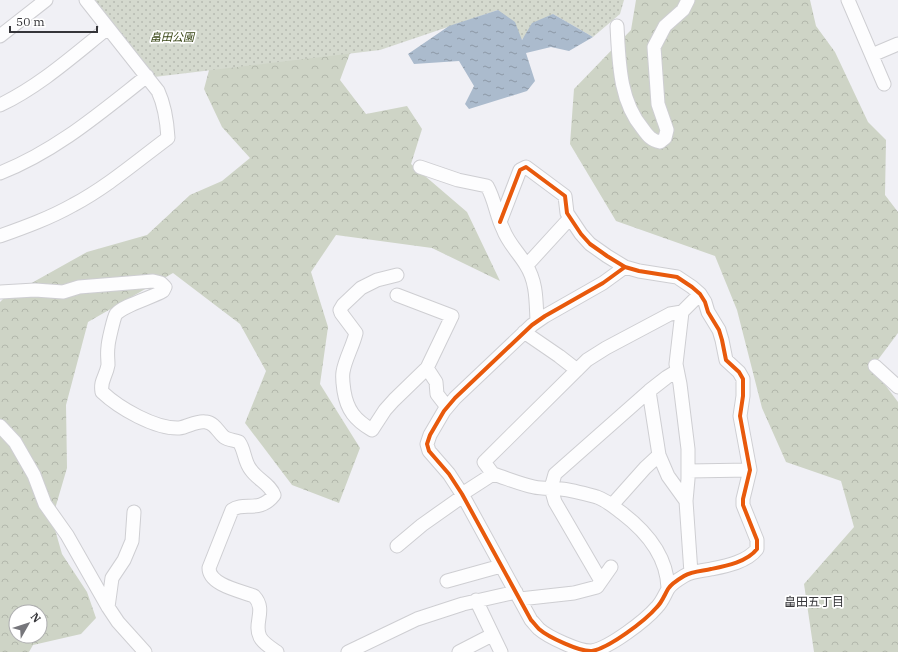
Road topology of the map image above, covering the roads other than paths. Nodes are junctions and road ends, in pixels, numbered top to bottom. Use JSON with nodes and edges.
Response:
{"nodes":[{"id":1,"x":46,"y":0,"type":"edge"},
{"id":2,"x":86,"y":0,"type":"edge"},
{"id":3,"x":688,"y":0,"type":"edge"},
{"id":4,"x":848,"y":0,"type":"edge"},
{"id":5,"x":617,"y":26,"type":"dead end"},
{"id":6,"x":108,"y":28,"type":"junction"},
{"id":7,"x":0,"y":36,"type":"edge"},
{"id":8,"x":898,"y":44,"type":"edge"},
{"id":9,"x":872,"y":55,"type":"junction"},
{"id":10,"x":147,"y":76,"type":"junction"},
{"id":11,"x":884,"y":84,"type":"dead end"},
{"id":12,"x":0,"y":106,"type":"edge"},
{"id":13,"x":420,"y":167,"type":"dead end"},
{"id":14,"x":0,"y":173,"type":"edge"},
{"id":15,"x":570,"y":218,"type":"junction"},
{"id":16,"x":500,"y":222,"type":"junction"},
{"id":17,"x":0,"y":236,"type":"edge"},
{"id":18,"x":527,"y":265,"type":"junction"},
{"id":19,"x":625,"y":267,"type":"junction"},
{"id":20,"x":398,"y":275,"type":"dead end"},
{"id":21,"x":0,"y":292,"type":"edge"},
{"id":22,"x":397,"y":294,"type":"dead end"},
{"id":23,"x":700,"y":294,"type":"junction"},
{"id":24,"x":682,"y":312,"type":"junction"},
{"id":25,"x":537,"y":321,"type":"junction"},
{"id":26,"x":524,"y":332,"type":"junction"},
{"id":27,"x":875,"y":366,"type":"dead end"},
{"id":28,"x":427,"y":368,"type":"junction"},
{"id":29,"x":577,"y":370,"type":"junction"},
{"id":30,"x":677,"y":371,"type":"junction"},
{"id":31,"x":898,"y":388,"type":"edge"},
{"id":32,"x":649,"y":391,"type":"junction"},
{"id":33,"x":447,"y":407,"type":"junction"},
{"id":34,"x":0,"y":426,"type":"edge"},
{"id":35,"x":659,"y":455,"type":"junction"},
{"id":36,"x":750,"y":470,"type":"junction"},
{"id":37,"x":688,"y":471,"type":"junction"},
{"id":38,"x":493,"y":474,"type":"junction"},
{"id":39,"x":550,"y":488,"type":"junction"},
{"id":40,"x":463,"y":495,"type":"junction"},
{"id":41,"x":686,"y":501,"type":"junction"},
{"id":42,"x":612,"y":505,"type":"junction"},
{"id":43,"x":134,"y":512,"type":"dead end"},
{"id":44,"x":397,"y":546,"type":"dead end"},
{"id":45,"x":501,"y":566,"type":"junction"},
{"id":46,"x":611,"y":568,"type":"dead end"},
{"id":47,"x":691,"y":573,"type":"junction"},
{"id":48,"x":447,"y":581,"type":"dead end"},
{"id":49,"x":601,"y":581,"type":"junction"},
{"id":50,"x":668,"y":588,"type":"junction"},
{"id":51,"x":518,"y":596,"type":"junction"},
{"id":52,"x":476,"y":600,"type":"junction"},
{"id":53,"x":108,"y":606,"type":"junction"},
{"id":54,"x":492,"y":635,"type":"junction"},
{"id":55,"x":145,"y":652,"type":"edge"},
{"id":56,"x":277,"y":652,"type":"edge"},
{"id":57,"x":348,"y":652,"type":"edge"},
{"id":58,"x":459,"y":652,"type":"edge"},
{"id":59,"x":501,"y":652,"type":"edge"},
{"id":60,"x":591,"y":652,"type":"edge"}],
"edges":[{"from":1,"to":7,"type":"street"},
{"from":2,"to":6,"type":"street"},
{"from":3,"to":5,"type":"street"},
{"from":4,"to":9,"type":"street"},
{"from":6,"to":10,"type":"street"},
{"from":6,"to":12,"type":"street"},
{"from":8,"to":9,"type":"street"},
{"from":9,"to":11,"type":"street"},
{"from":10,"to":14,"type":"street"},
{"from":10,"to":17,"type":"street"},
{"from":13,"to":16,"type":"street"},
{"from":15,"to":16,"type":"street"},
{"from":15,"to":18,"type":"street"},
{"from":15,"to":19,"type":"street"},
{"from":16,"to":18,"type":"street"},
{"from":18,"to":25,"type":"street"},
{"from":19,"to":23,"type":"street"},
{"from":19,"to":25,"type":"street"},
{"from":20,"to":28,"type":"street"},
{"from":21,"to":56,"type":"street"},
{"from":22,"to":28,"type":"street"},
{"from":23,"to":24,"type":"street"},
{"from":23,"to":36,"type":"street"},
{"from":24,"to":29,"type":"street"},
{"from":24,"to":30,"type":"street"},
{"from":25,"to":26,"type":"street"},
{"from":26,"to":29,"type":"street"},
{"from":26,"to":33,"type":"street"},
{"from":27,"to":31,"type":"street"},
{"from":28,"to":33,"type":"street"},
{"from":29,"to":38,"type":"street"},
{"from":30,"to":32,"type":"street"},
{"from":30,"to":37,"type":"street"},
{"from":32,"to":35,"type":"street"},
{"from":32,"to":39,"type":"street"},
{"from":33,"to":40,"type":"street"},
{"from":34,"to":53,"type":"street"},
{"from":35,"to":41,"type":"street"},
{"from":35,"to":42,"type":"street"},
{"from":36,"to":37,"type":"street"},
{"from":36,"to":47,"type":"street"},
{"from":37,"to":41,"type":"street"},
{"from":38,"to":39,"type":"street"},
{"from":38,"to":40,"type":"street"},
{"from":39,"to":42,"type":"street"},
{"from":39,"to":49,"type":"street"},
{"from":40,"to":44,"type":"street"},
{"from":40,"to":45,"type":"street"},
{"from":41,"to":47,"type":"street"},
{"from":42,"to":50,"type":"street"},
{"from":43,"to":53,"type":"street"},
{"from":45,"to":48,"type":"street"},
{"from":45,"to":51,"type":"street"},
{"from":46,"to":49,"type":"street"},
{"from":47,"to":50,"type":"street"},
{"from":49,"to":51,"type":"street"},
{"from":50,"to":60,"type":"street"},
{"from":51,"to":52,"type":"street"},
{"from":51,"to":60,"type":"street"},
{"from":52,"to":54,"type":"street"},
{"from":52,"to":57,"type":"street"},
{"from":53,"to":55,"type":"street"},
{"from":54,"to":58,"type":"street"},
{"from":54,"to":59,"type":"street"}]}
